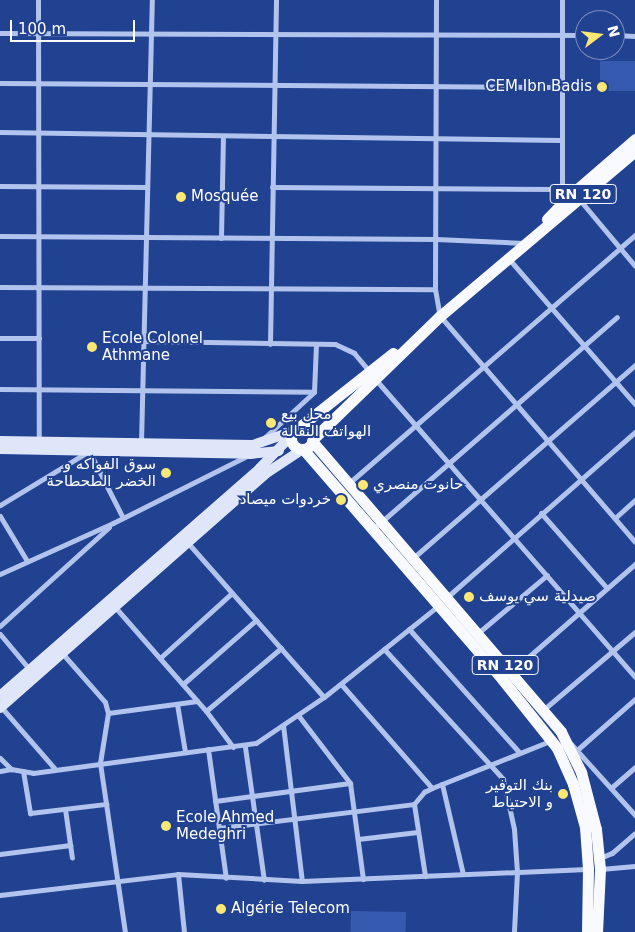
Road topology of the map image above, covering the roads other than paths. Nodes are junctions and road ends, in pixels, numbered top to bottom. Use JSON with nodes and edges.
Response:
{"nodes":[{"id":1,"x":38,"y":0,"type":"edge"},
{"id":2,"x":152,"y":0,"type":"edge"},
{"id":3,"x":276,"y":0,"type":"edge"},
{"id":4,"x":436,"y":0,"type":"edge"},
{"id":5,"x":562,"y":0,"type":"edge"},
{"id":6,"x":0,"y":33,"type":"edge"},
{"id":7,"x":38,"y":33,"type":"junction"},
{"id":8,"x":151,"y":33,"type":"junction"},
{"id":9,"x":275,"y":33,"type":"junction"},
{"id":10,"x":436,"y":34,"type":"junction"},
{"id":11,"x":562,"y":35,"type":"junction"},
{"id":12,"x":575,"y":35,"type":"edge"},
{"id":13,"x":39,"y":82,"type":"junction"},
{"id":14,"x":0,"y":83,"type":"edge"},
{"id":15,"x":150,"y":84,"type":"junction"},
{"id":16,"x":274,"y":84,"type":"junction"},
{"id":17,"x":435,"y":85,"type":"junction"},
{"id":18,"x":561,"y":87,"type":"junction"},
{"id":19,"x":0,"y":132,"type":"edge"},
{"id":20,"x":39,"y":133,"type":"junction"},
{"id":21,"x":149,"y":135,"type":"junction"},
{"id":22,"x":223,"y":136,"type":"junction"},
{"id":23,"x":273,"y":137,"type":"junction"},
{"id":24,"x":635,"y":139,"type":"edge"},
{"id":25,"x":435,"y":140,"type":"junction"},
{"id":26,"x":561,"y":140,"type":"junction"},
{"id":27,"x":635,"y":151,"type":"edge"},
{"id":28,"x":0,"y":186,"type":"edge"},
{"id":29,"x":39,"y":186,"type":"junction"},
{"id":30,"x":272,"y":186,"type":"junction"},
{"id":31,"x":148,"y":187,"type":"junction"},
{"id":32,"x":435,"y":189,"type":"junction"},
{"id":33,"x":568,"y":195,"type":"junction"},
{"id":34,"x":635,"y":235,"type":"edge"},
{"id":35,"x":0,"y":236,"type":"edge"},
{"id":36,"x":39,"y":236,"type":"junction"},
{"id":37,"x":146,"y":237,"type":"junction"},
{"id":38,"x":221,"y":238,"type":"junction"},
{"id":39,"x":272,"y":238,"type":"junction"},
{"id":40,"x":436,"y":239,"type":"junction"},
{"id":41,"x":528,"y":240,"type":"junction"},
{"id":42,"x":620,"y":248,"type":"junction"},
{"id":43,"x":508,"y":258,"type":"junction"},
{"id":44,"x":635,"y":266,"type":"edge"},
{"id":45,"x":0,"y":287,"type":"edge"},
{"id":46,"x":39,"y":287,"type":"junction"},
{"id":47,"x":145,"y":288,"type":"junction"},
{"id":48,"x":271,"y":288,"type":"junction"},
{"id":49,"x":435,"y":289,"type":"junction"},
{"id":50,"x":551,"y":308,"type":"junction"},
{"id":51,"x":440,"y":316,"type":"junction"},
{"id":52,"x":617,"y":317,"type":"dead end"},
{"id":53,"x":0,"y":338,"type":"edge"},
{"id":54,"x":39,"y":338,"type":"junction"},
{"id":55,"x":144,"y":341,"type":"junction"},
{"id":56,"x":270,"y":344,"type":"junction"},
{"id":57,"x":316,"y":344,"type":"junction"},
{"id":58,"x":584,"y":346,"type":"junction"},
{"id":59,"x":635,"y":365,"type":"edge"},
{"id":60,"x":483,"y":366,"type":"junction"},
{"id":61,"x":372,"y":376,"type":"junction"},
{"id":62,"x":616,"y":382,"type":"junction"},
{"id":63,"x":0,"y":389,"type":"edge"},
{"id":64,"x":39,"y":390,"type":"junction"},
{"id":65,"x":142,"y":390,"type":"junction"},
{"id":66,"x":314,"y":392,"type":"junction"},
{"id":67,"x":635,"y":404,"type":"edge"},
{"id":68,"x":516,"y":405,"type":"junction"},
{"id":69,"x":416,"y":425,"type":"junction"},
{"id":70,"x":295,"y":431,"type":"junction"},
{"id":71,"x":635,"y":432,"type":"edge"},
{"id":72,"x":313,"y":440,"type":"junction"},
{"id":73,"x":0,"y":441,"type":"edge"},
{"id":74,"x":39,"y":441,"type":"junction"},
{"id":75,"x":548,"y":442,"type":"junction"},
{"id":76,"x":141,"y":443,"type":"junction"},
{"id":77,"x":258,"y":444,"type":"junction"},
{"id":78,"x":0,"y":449,"type":"edge"},
{"id":79,"x":301,"y":449,"type":"junction"},
{"id":80,"x":89,"y":451,"type":"junction"},
{"id":81,"x":277,"y":452,"type":"junction"},
{"id":82,"x":250,"y":454,"type":"junction"},
{"id":83,"x":449,"y":463,"type":"junction"},
{"id":84,"x":581,"y":479,"type":"junction"},
{"id":85,"x":348,"y":483,"type":"junction"},
{"id":86,"x":481,"y":500,"type":"junction"},
{"id":87,"x":635,"y":500,"type":"edge"},
{"id":88,"x":0,"y":505,"type":"edge"},
{"id":89,"x":541,"y":513,"type":"junction"},
{"id":90,"x":0,"y":516,"type":"edge"},
{"id":91,"x":122,"y":516,"type":"junction"},
{"id":92,"x":615,"y":518,"type":"junction"},
{"id":93,"x":113,"y":523,"type":"junction"},
{"id":94,"x":377,"y":525,"type":"junction"},
{"id":95,"x":514,"y":537,"type":"junction"},
{"id":96,"x":635,"y":542,"type":"edge"},
{"id":97,"x":188,"y":543,"type":"junction"},
{"id":98,"x":413,"y":558,"type":"junction"},
{"id":99,"x":27,"y":561,"type":"junction"},
{"id":100,"x":635,"y":564,"type":"edge"},
{"id":101,"x":0,"y":574,"type":"edge"},
{"id":102,"x":547,"y":575,"type":"junction"},
{"id":103,"x":607,"y":588,"type":"junction"},
{"id":104,"x":232,"y":592,"type":"junction"},
{"id":105,"x":443,"y":601,"type":"junction"},
{"id":106,"x":115,"y":607,"type":"junction"},
{"id":107,"x":579,"y":612,"type":"junction"},
{"id":108,"x":256,"y":620,"type":"junction"},
{"id":109,"x":0,"y":626,"type":"edge"},
{"id":110,"x":409,"y":629,"type":"junction"},
{"id":111,"x":635,"y":632,"type":"edge"},
{"id":112,"x":478,"y":633,"type":"junction"},
{"id":113,"x":0,"y":634,"type":"edge"},
{"id":114,"x":281,"y":648,"type":"junction"},
{"id":115,"x":384,"y":649,"type":"junction"},
{"id":116,"x":613,"y":651,"type":"junction"},
{"id":117,"x":62,"y":653,"type":"junction"},
{"id":118,"x":160,"y":658,"type":"junction"},
{"id":119,"x":30,"y":670,"type":"junction"},
{"id":120,"x":507,"y":676,"type":"junction"},
{"id":121,"x":635,"y":677,"type":"edge"},
{"id":122,"x":183,"y":684,"type":"junction"},
{"id":123,"x":341,"y":684,"type":"junction"},
{"id":124,"x":324,"y":697,"type":"junction"},
{"id":125,"x":635,"y":699,"type":"edge"},
{"id":126,"x":197,"y":701,"type":"junction"},
{"id":127,"x":0,"y":704,"type":"edge"},
{"id":128,"x":176,"y":704,"type":"junction"},
{"id":129,"x":543,"y":710,"type":"junction"},
{"id":130,"x":206,"y":711,"type":"junction"},
{"id":131,"x":108,"y":713,"type":"junction"},
{"id":132,"x":298,"y":715,"type":"junction"},
{"id":133,"x":283,"y":725,"type":"junction"},
{"id":134,"x":561,"y":732,"type":"junction"},
{"id":135,"x":552,"y":741,"type":"junction"},
{"id":136,"x":245,"y":746,"type":"junction"},
{"id":137,"x":233,"y":747,"type":"junction"},
{"id":138,"x":208,"y":749,"type":"junction"},
{"id":139,"x":577,"y":750,"type":"junction"},
{"id":140,"x":185,"y":752,"type":"junction"},
{"id":141,"x":520,"y":753,"type":"junction"},
{"id":142,"x":0,"y":758,"type":"edge"},
{"id":143,"x":100,"y":763,"type":"junction"},
{"id":144,"x":490,"y":765,"type":"junction"},
{"id":145,"x":635,"y":766,"type":"edge"},
{"id":146,"x":11,"y":769,"type":"junction"},
{"id":147,"x":55,"y":769,"type":"junction"},
{"id":148,"x":0,"y":771,"type":"edge"},
{"id":149,"x":23,"y":771,"type":"junction"},
{"id":150,"x":350,"y":784,"type":"junction"},
{"id":151,"x":442,"y":784,"type":"junction"},
{"id":152,"x":432,"y":788,"type":"junction"},
{"id":153,"x":611,"y":788,"type":"junction"},
{"id":154,"x":291,"y":790,"type":"junction"},
{"id":155,"x":252,"y":795,"type":"junction"},
{"id":156,"x":215,"y":801,"type":"junction"},
{"id":157,"x":106,"y":804,"type":"junction"},
{"id":158,"x":414,"y":804,"type":"junction"},
{"id":159,"x":66,"y":809,"type":"junction"},
{"id":160,"x":355,"y":812,"type":"junction"},
{"id":161,"x":635,"y":816,"type":"edge"},
{"id":162,"x":294,"y":819,"type":"junction"},
{"id":163,"x":256,"y":824,"type":"junction"},
{"id":164,"x":219,"y":828,"type":"junction"},
{"id":165,"x":418,"y":832,"type":"junction"},
{"id":166,"x":635,"y":833,"type":"edge"},
{"id":167,"x":358,"y":840,"type":"junction"},
{"id":168,"x":70,"y":845,"type":"junction"},
{"id":169,"x":0,"y":854,"type":"edge"},
{"id":170,"x":72,"y":858,"type":"dead end"},
{"id":171,"x":596,"y":865,"type":"junction"},
{"id":172,"x":635,"y":866,"type":"edge"},
{"id":173,"x":517,"y":872,"type":"junction"},
{"id":174,"x":178,"y":874,"type":"junction"},
{"id":175,"x":463,"y":874,"type":"junction"},
{"id":176,"x":425,"y":876,"type":"junction"},
{"id":177,"x":226,"y":878,"type":"junction"},
{"id":178,"x":363,"y":878,"type":"junction"},
{"id":179,"x":264,"y":880,"type":"junction"},
{"id":180,"x":118,"y":881,"type":"junction"},
{"id":181,"x":302,"y":881,"type":"junction"},
{"id":182,"x":0,"y":895,"type":"edge"},
{"id":183,"x":125,"y":932,"type":"edge"},
{"id":184,"x":184,"y":932,"type":"edge"},
{"id":185,"x":514,"y":932,"type":"edge"},
{"id":186,"x":587,"y":932,"type":"edge"},
{"id":187,"x":598,"y":932,"type":"edge"}],
"edges":[{"from":1,"to":7,"type":"street"},
{"from":2,"to":8,"type":"street"},
{"from":3,"to":9,"type":"street"},
{"from":4,"to":10,"type":"street"},
{"from":5,"to":11,"type":"street"},
{"from":6,"to":7,"type":"street"},
{"from":7,"to":8,"type":"street"},
{"from":7,"to":13,"type":"street"},
{"from":8,"to":9,"type":"street"},
{"from":8,"to":15,"type":"street"},
{"from":9,"to":10,"type":"street"},
{"from":9,"to":16,"type":"street"},
{"from":10,"to":11,"type":"street"},
{"from":10,"to":17,"type":"street"},
{"from":11,"to":12,"type":"street"},
{"from":11,"to":18,"type":"street"},
{"from":13,"to":14,"type":"street"},
{"from":13,"to":15,"type":"street"},
{"from":13,"to":20,"type":"street"},
{"from":15,"to":16,"type":"street"},
{"from":15,"to":21,"type":"street"},
{"from":16,"to":17,"type":"street"},
{"from":16,"to":23,"type":"street"},
{"from":17,"to":18,"type":"street"},
{"from":17,"to":25,"type":"street"},
{"from":18,"to":26,"type":"street"},
{"from":19,"to":20,"type":"street"},
{"from":20,"to":21,"type":"street"},
{"from":20,"to":29,"type":"street"},
{"from":21,"to":22,"type":"street"},
{"from":21,"to":31,"type":"street"},
{"from":22,"to":23,"type":"street"},
{"from":22,"to":38,"type":"street"},
{"from":23,"to":25,"type":"street"},
{"from":23,"to":30,"type":"street"},
{"from":24,"to":33,"type":"main road"},
{"from":25,"to":26,"type":"street"},
{"from":25,"to":32,"type":"street"},
{"from":26,"to":33,"type":"street"},
{"from":27,"to":33,"type":"main road","number":"RN 120"},
{"from":28,"to":29,"type":"street"},
{"from":29,"to":31,"type":"street"},
{"from":29,"to":36,"type":"street"},
{"from":30,"to":32,"type":"street"},
{"from":30,"to":39,"type":"street"},
{"from":31,"to":37,"type":"street"},
{"from":32,"to":33,"type":"street"},
{"from":32,"to":40,"type":"street"},
{"from":33,"to":41,"type":"main road","number":"RN 120"},
{"from":33,"to":42,"type":"street"},
{"from":34,"to":42,"type":"street"},
{"from":35,"to":36,"type":"street"},
{"from":36,"to":37,"type":"street"},
{"from":36,"to":46,"type":"street"},
{"from":37,"to":38,"type":"street"},
{"from":37,"to":47,"type":"street"},
{"from":38,"to":39,"type":"street"},
{"from":39,"to":40,"type":"street"},
{"from":39,"to":48,"type":"street"},
{"from":40,"to":41,"type":"street"},
{"from":40,"to":49,"type":"street"},
{"from":41,"to":43,"type":"main road","number":"RN 120"},
{"from":42,"to":44,"type":"street"},
{"from":42,"to":50,"type":"street"},
{"from":43,"to":50,"type":"street"},
{"from":43,"to":51,"type":"main road","number":"RN 120"},
{"from":45,"to":46,"type":"street"},
{"from":46,"to":47,"type":"street"},
{"from":46,"to":54,"type":"street"},
{"from":47,"to":48,"type":"street"},
{"from":47,"to":55,"type":"street"},
{"from":48,"to":49,"type":"street"},
{"from":48,"to":56,"type":"street"},
{"from":49,"to":51,"type":"street"},
{"from":50,"to":58,"type":"street"},
{"from":50,"to":60,"type":"street"},
{"from":51,"to":60,"type":"street"},
{"from":51,"to":61,"type":"main road","number":"RN 120"},
{"from":52,"to":58,"type":"street"},
{"from":53,"to":54,"type":"street"},
{"from":54,"to":64,"type":"street"},
{"from":55,"to":56,"type":"street"},
{"from":55,"to":65,"type":"street"},
{"from":56,"to":57,"type":"street"},
{"from":57,"to":61,"type":"street"},
{"from":57,"to":66,"type":"street"},
{"from":58,"to":62,"type":"street"},
{"from":58,"to":68,"type":"street"},
{"from":59,"to":62,"type":"street"},
{"from":60,"to":68,"type":"street"},
{"from":60,"to":69,"type":"street"},
{"from":61,"to":69,"type":"street"},
{"from":61,"to":70,"type":"main road"},
{"from":61,"to":72,"type":"main road","number":"RN 120"},
{"from":62,"to":67,"type":"street"},
{"from":62,"to":75,"type":"street"},
{"from":63,"to":64,"type":"street"},
{"from":64,"to":65,"type":"street"},
{"from":64,"to":74,"type":"street"},
{"from":65,"to":66,"type":"street"},
{"from":65,"to":76,"type":"street"},
{"from":66,"to":77,"type":"street"},
{"from":68,"to":75,"type":"street"},
{"from":68,"to":83,"type":"street"},
{"from":69,"to":83,"type":"street"},
{"from":69,"to":85,"type":"street"},
{"from":70,"to":72,"type":"main road"},
{"from":70,"to":77,"type":"main road"},
{"from":70,"to":79,"type":"main road","name":"RN 120"},
{"from":70,"to":81,"type":"main road"},
{"from":71,"to":84,"type":"street"},
{"from":72,"to":79,"type":"main road"},
{"from":72,"to":85,"type":"main road","number":"RN 120"},
{"from":73,"to":74,"type":"main road"},
{"from":74,"to":76,"type":"main road"},
{"from":75,"to":84,"type":"street"},
{"from":75,"to":86,"type":"street"},
{"from":76,"to":77,"type":"main road"},
{"from":78,"to":80,"type":"main road"},
{"from":79,"to":81,"type":"main road"},
{"from":79,"to":94,"type":"main road","name":"RN 120"},
{"from":79,"to":97,"type":"main road"},
{"from":80,"to":82,"type":"main road"},
{"from":80,"to":88,"type":"street"},
{"from":80,"to":91,"type":"street"},
{"from":81,"to":82,"type":"main road"},
{"from":81,"to":119,"type":"main road"},
{"from":82,"to":91,"type":"street"},
{"from":83,"to":86,"type":"street"},
{"from":83,"to":94,"type":"street"},
{"from":84,"to":89,"type":"street"},
{"from":84,"to":92,"type":"street"},
{"from":85,"to":94,"type":"main road","number":"RN 120"},
{"from":86,"to":95,"type":"street"},
{"from":86,"to":98,"type":"street"},
{"from":87,"to":92,"type":"street"},
{"from":89,"to":95,"type":"street"},
{"from":89,"to":103,"type":"street"},
{"from":90,"to":99,"type":"street"},
{"from":91,"to":93,"type":"street"},
{"from":92,"to":96,"type":"street"},
{"from":93,"to":99,"type":"street"},
{"from":93,"to":109,"type":"street"},
{"from":94,"to":98,"type":"main road","number":"RN 120"},
{"from":94,"to":105,"type":"main road","name":"RN 120"},
{"from":95,"to":102,"type":"street"},
{"from":95,"to":105,"type":"street"},
{"from":97,"to":104,"type":"street"},
{"from":97,"to":106,"type":"main road"},
{"from":98,"to":105,"type":"main road","number":"RN 120"},
{"from":99,"to":101,"type":"street"},
{"from":100,"to":103,"type":"street"},
{"from":102,"to":107,"type":"street"},
{"from":102,"to":112,"type":"street"},
{"from":103,"to":107,"type":"street"},
{"from":104,"to":108,"type":"street"},
{"from":104,"to":118,"type":"street"},
{"from":105,"to":110,"type":"street"},
{"from":105,"to":112,"type":"main road","number":"RN 120"},
{"from":105,"to":120,"type":"main road","name":"RN 120"},
{"from":106,"to":117,"type":"main road"},
{"from":106,"to":118,"type":"street"},
{"from":107,"to":116,"type":"street"},
{"from":107,"to":120,"type":"street"},
{"from":108,"to":114,"type":"street"},
{"from":108,"to":122,"type":"street"},
{"from":110,"to":115,"type":"street"},
{"from":110,"to":141,"type":"street"},
{"from":111,"to":116,"type":"street"},
{"from":112,"to":120,"type":"main road","number":"RN 120"},
{"from":113,"to":119,"type":"street"},
{"from":114,"to":124,"type":"street"},
{"from":114,"to":130,"type":"street"},
{"from":115,"to":123,"type":"street"},
{"from":115,"to":144,"type":"street"},
{"from":116,"to":121,"type":"street"},
{"from":116,"to":129,"type":"street"},
{"from":117,"to":127,"type":"main road"},
{"from":117,"to":131,"type":"street"},
{"from":118,"to":122,"type":"street"},
{"from":119,"to":127,"type":"main road"},
{"from":120,"to":129,"type":"main road","number":"RN 120"},
{"from":120,"to":135,"type":"main road","name":"RN 120"},
{"from":122,"to":126,"type":"street"},
{"from":123,"to":124,"type":"street"},
{"from":123,"to":152,"type":"street"},
{"from":124,"to":132,"type":"street"},
{"from":125,"to":139,"type":"street"},
{"from":126,"to":128,"type":"street"},
{"from":126,"to":130,"type":"street"},
{"from":127,"to":147,"type":"street"},
{"from":128,"to":131,"type":"street"},
{"from":128,"to":140,"type":"street"},
{"from":129,"to":134,"type":"main road","number":"RN 120"},
{"from":130,"to":137,"type":"street"},
{"from":131,"to":143,"type":"street"},
{"from":132,"to":133,"type":"street"},
{"from":132,"to":150,"type":"street"},
{"from":133,"to":136,"type":"street"},
{"from":133,"to":154,"type":"street"},
{"from":134,"to":139,"type":"street"},
{"from":134,"to":171,"type":"main road","number":"RN 120"},
{"from":135,"to":141,"type":"street"},
{"from":135,"to":171,"type":"main road","name":"RN 120"},
{"from":136,"to":137,"type":"street"},
{"from":136,"to":155,"type":"street"},
{"from":137,"to":138,"type":"street"},
{"from":138,"to":140,"type":"street"},
{"from":138,"to":156,"type":"street"},
{"from":139,"to":153,"type":"street"},
{"from":140,"to":143,"type":"street"},
{"from":141,"to":144,"type":"street"},
{"from":142,"to":146,"type":"street"},
{"from":143,"to":147,"type":"street"},
{"from":143,"to":157,"type":"street"},
{"from":144,"to":151,"type":"street"},
{"from":144,"to":173,"type":"street"},
{"from":145,"to":153,"type":"street"},
{"from":146,"to":148,"type":"street"},
{"from":146,"to":149,"type":"street"},
{"from":147,"to":149,"type":"street"},
{"from":149,"to":159,"type":"street"},
{"from":150,"to":154,"type":"street"},
{"from":150,"to":160,"type":"street"},
{"from":151,"to":152,"type":"street"},
{"from":151,"to":175,"type":"street"},
{"from":152,"to":158,"type":"street"},
{"from":153,"to":161,"type":"street"},
{"from":154,"to":155,"type":"street"},
{"from":154,"to":162,"type":"street"},
{"from":155,"to":156,"type":"street"},
{"from":155,"to":163,"type":"street"},
{"from":156,"to":164,"type":"street"},
{"from":157,"to":159,"type":"street"},
{"from":157,"to":180,"type":"street"},
{"from":158,"to":160,"type":"street"},
{"from":158,"to":165,"type":"street"},
{"from":159,"to":168,"type":"street"},
{"from":160,"to":162,"type":"street"},
{"from":160,"to":167,"type":"street"},
{"from":162,"to":163,"type":"street"},
{"from":162,"to":181,"type":"street"},
{"from":163,"to":164,"type":"street"},
{"from":163,"to":179,"type":"street"},
{"from":164,"to":177,"type":"street"},
{"from":165,"to":167,"type":"street"},
{"from":165,"to":176,"type":"street"},
{"from":166,"to":171,"type":"street"},
{"from":167,"to":178,"type":"street"},
{"from":168,"to":169,"type":"street"},
{"from":168,"to":170,"type":"street"},
{"from":171,"to":172,"type":"street"},
{"from":171,"to":173,"type":"street"},
{"from":171,"to":186,"type":"main road","name":"RN 120"},
{"from":171,"to":187,"type":"main road","number":"RN 120"},
{"from":173,"to":175,"type":"street"},
{"from":173,"to":185,"type":"street"},
{"from":174,"to":177,"type":"street"},
{"from":174,"to":180,"type":"street"},
{"from":174,"to":184,"type":"street"},
{"from":175,"to":176,"type":"street"},
{"from":176,"to":178,"type":"street"},
{"from":177,"to":179,"type":"street"},
{"from":178,"to":181,"type":"street"},
{"from":179,"to":181,"type":"street"},
{"from":180,"to":182,"type":"street"},
{"from":180,"to":183,"type":"street"}]}
